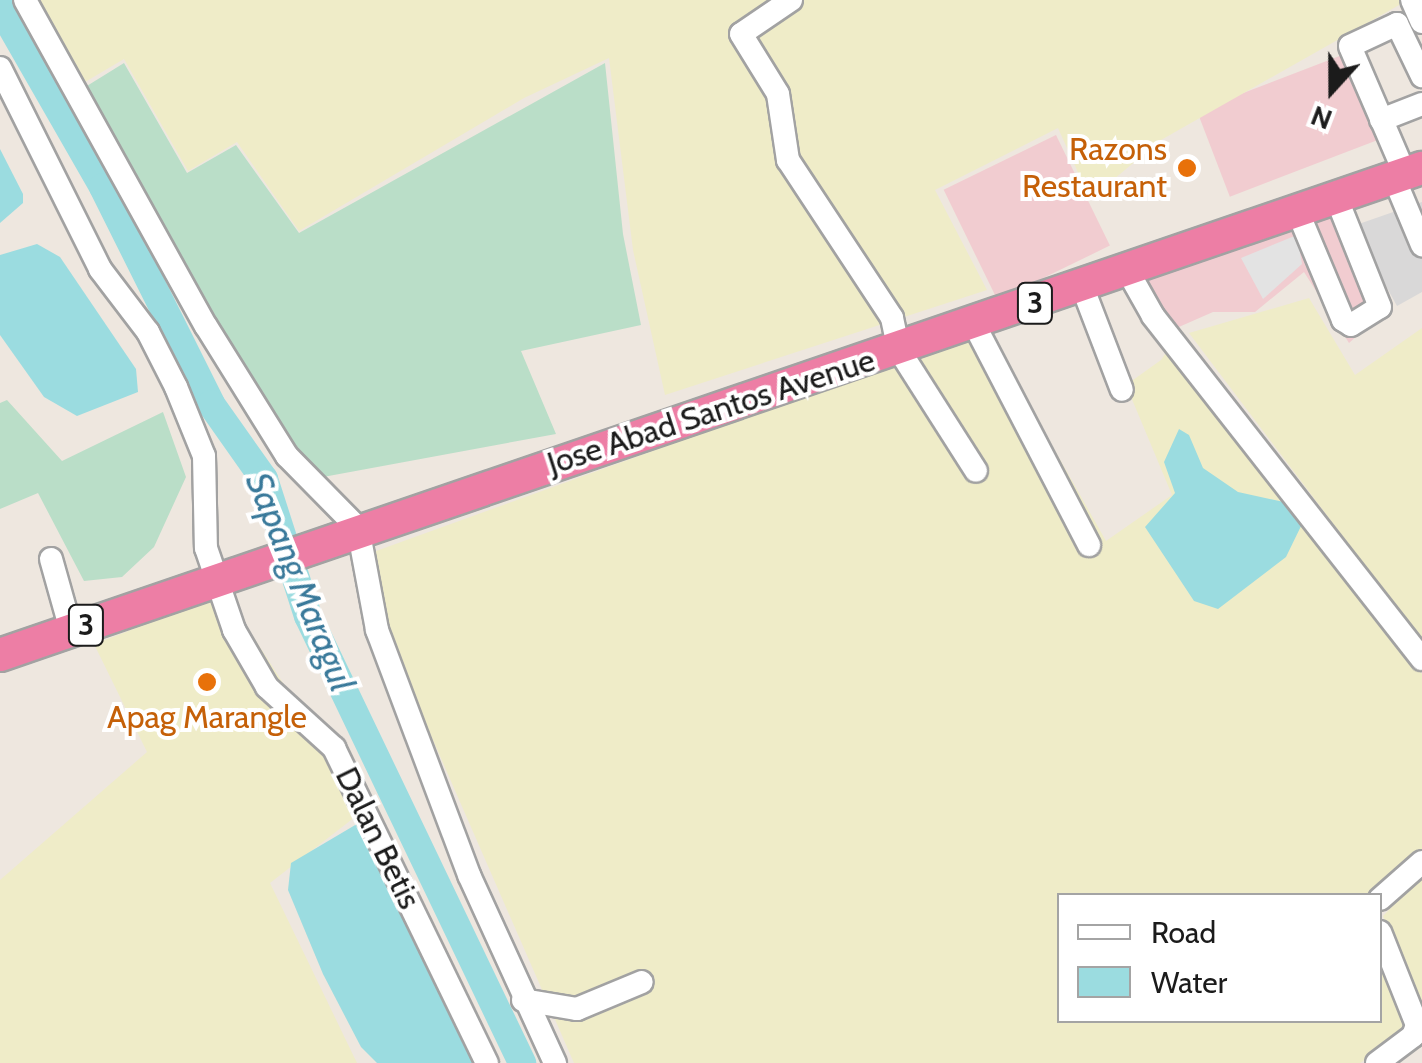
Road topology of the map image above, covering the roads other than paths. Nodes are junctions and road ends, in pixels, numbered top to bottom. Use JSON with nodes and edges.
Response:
{"nodes":[{"id":1,"x":25,"y":0,"type":"edge"},
{"id":2,"x":791,"y":0,"type":"edge"},
{"id":3,"x":1412,"y":0,"type":"edge"},
{"id":4,"x":1422,"y":22,"type":"edge"},
{"id":5,"x":0,"y":68,"type":"edge"},
{"id":6,"x":1422,"y":76,"type":"edge"},
{"id":7,"x":1422,"y":104,"type":"edge"},
{"id":8,"x":1381,"y":120,"type":"junction"},
{"id":9,"x":1407,"y":173,"type":"edge"},
{"id":10,"x":1336,"y":197,"type":"junction"},
{"id":11,"x":1297,"y":210,"type":"junction"},
{"id":12,"x":1422,"y":245,"type":"edge"},
{"id":13,"x":1126,"y":268,"type":"junction"},
{"id":14,"x":1082,"y":286,"type":"junction"},
{"id":15,"x":974,"y":326,"type":"junction"},
{"id":16,"x":899,"y":350,"type":"junction"},
{"id":17,"x":1122,"y":390,"type":"dead end"},
{"id":18,"x":976,"y":471,"type":"dead end"},
{"id":19,"x":356,"y":529,"type":"junction"},
{"id":20,"x":1089,"y":546,"type":"dead end"},
{"id":21,"x":50,"y":559,"type":"dead end"},
{"id":22,"x":223,"y":578,"type":"junction"},
{"id":23,"x":70,"y":630,"type":"junction"},
{"id":24,"x":0,"y":655,"type":"edge"},
{"id":25,"x":1422,"y":659,"type":"edge"},
{"id":26,"x":1422,"y":862,"type":"edge"},
{"id":27,"x":1382,"y":897,"type":"edge"},
{"id":28,"x":1382,"y":937,"type":"edge"},
{"id":29,"x":642,"y":982,"type":"dead end"},
{"id":30,"x":523,"y":1000,"type":"junction"},
{"id":31,"x":487,"y":1063,"type":"edge"},
{"id":32,"x":554,"y":1063,"type":"edge"},
{"id":33,"x":1377,"y":1063,"type":"edge"}],
"edges":[{"from":1,"to":19,"type":"street"},
{"from":2,"to":16,"type":"street"},
{"from":3,"to":4,"type":"street"},
{"from":5,"to":22,"type":"street"},
{"from":6,"to":8,"type":"street"},
{"from":7,"to":8,"type":"street"},
{"from":8,"to":9,"type":"street"},
{"from":9,"to":10,"type":"highway","name":"Jose Abad Santos Avenue","number":"3"},
{"from":9,"to":12,"type":"street"},
{"from":10,"to":11,"type":"highway","name":"Jose Abad Santos Avenue","number":"3"},
{"from":10,"to":11,"type":"street"},
{"from":11,"to":13,"type":"highway","name":"Jose Abad Santos Avenue","number":"3"},
{"from":13,"to":14,"type":"highway","name":"Jose Abad Santos Avenue","number":"3"},
{"from":13,"to":25,"type":"street"},
{"from":14,"to":15,"type":"highway","name":"Jose Abad Santos Avenue","number":"3"},
{"from":14,"to":17,"type":"street"},
{"from":15,"to":16,"type":"highway","name":"Jose Abad Santos Avenue","number":"3"},
{"from":15,"to":20,"type":"street"},
{"from":16,"to":18,"type":"street"},
{"from":16,"to":19,"type":"highway","name":"Jose Abad Santos Avenue","number":"3"},
{"from":19,"to":22,"type":"highway","name":"Jose Abad Santos Avenue","number":"3"},
{"from":19,"to":30,"type":"street"},
{"from":21,"to":23,"type":"street"},
{"from":22,"to":23,"type":"highway","name":"Jose Abad Santos Avenue","number":"3"},
{"from":22,"to":31,"type":"street","name":"Dalan Betis"},
{"from":23,"to":24,"type":"highway","name":"Jose Abad Santos Avenue","number":"3"},
{"from":26,"to":27,"type":"street"},
{"from":28,"to":33,"type":"street"},
{"from":29,"to":30,"type":"street"},
{"from":30,"to":32,"type":"street"}]}
